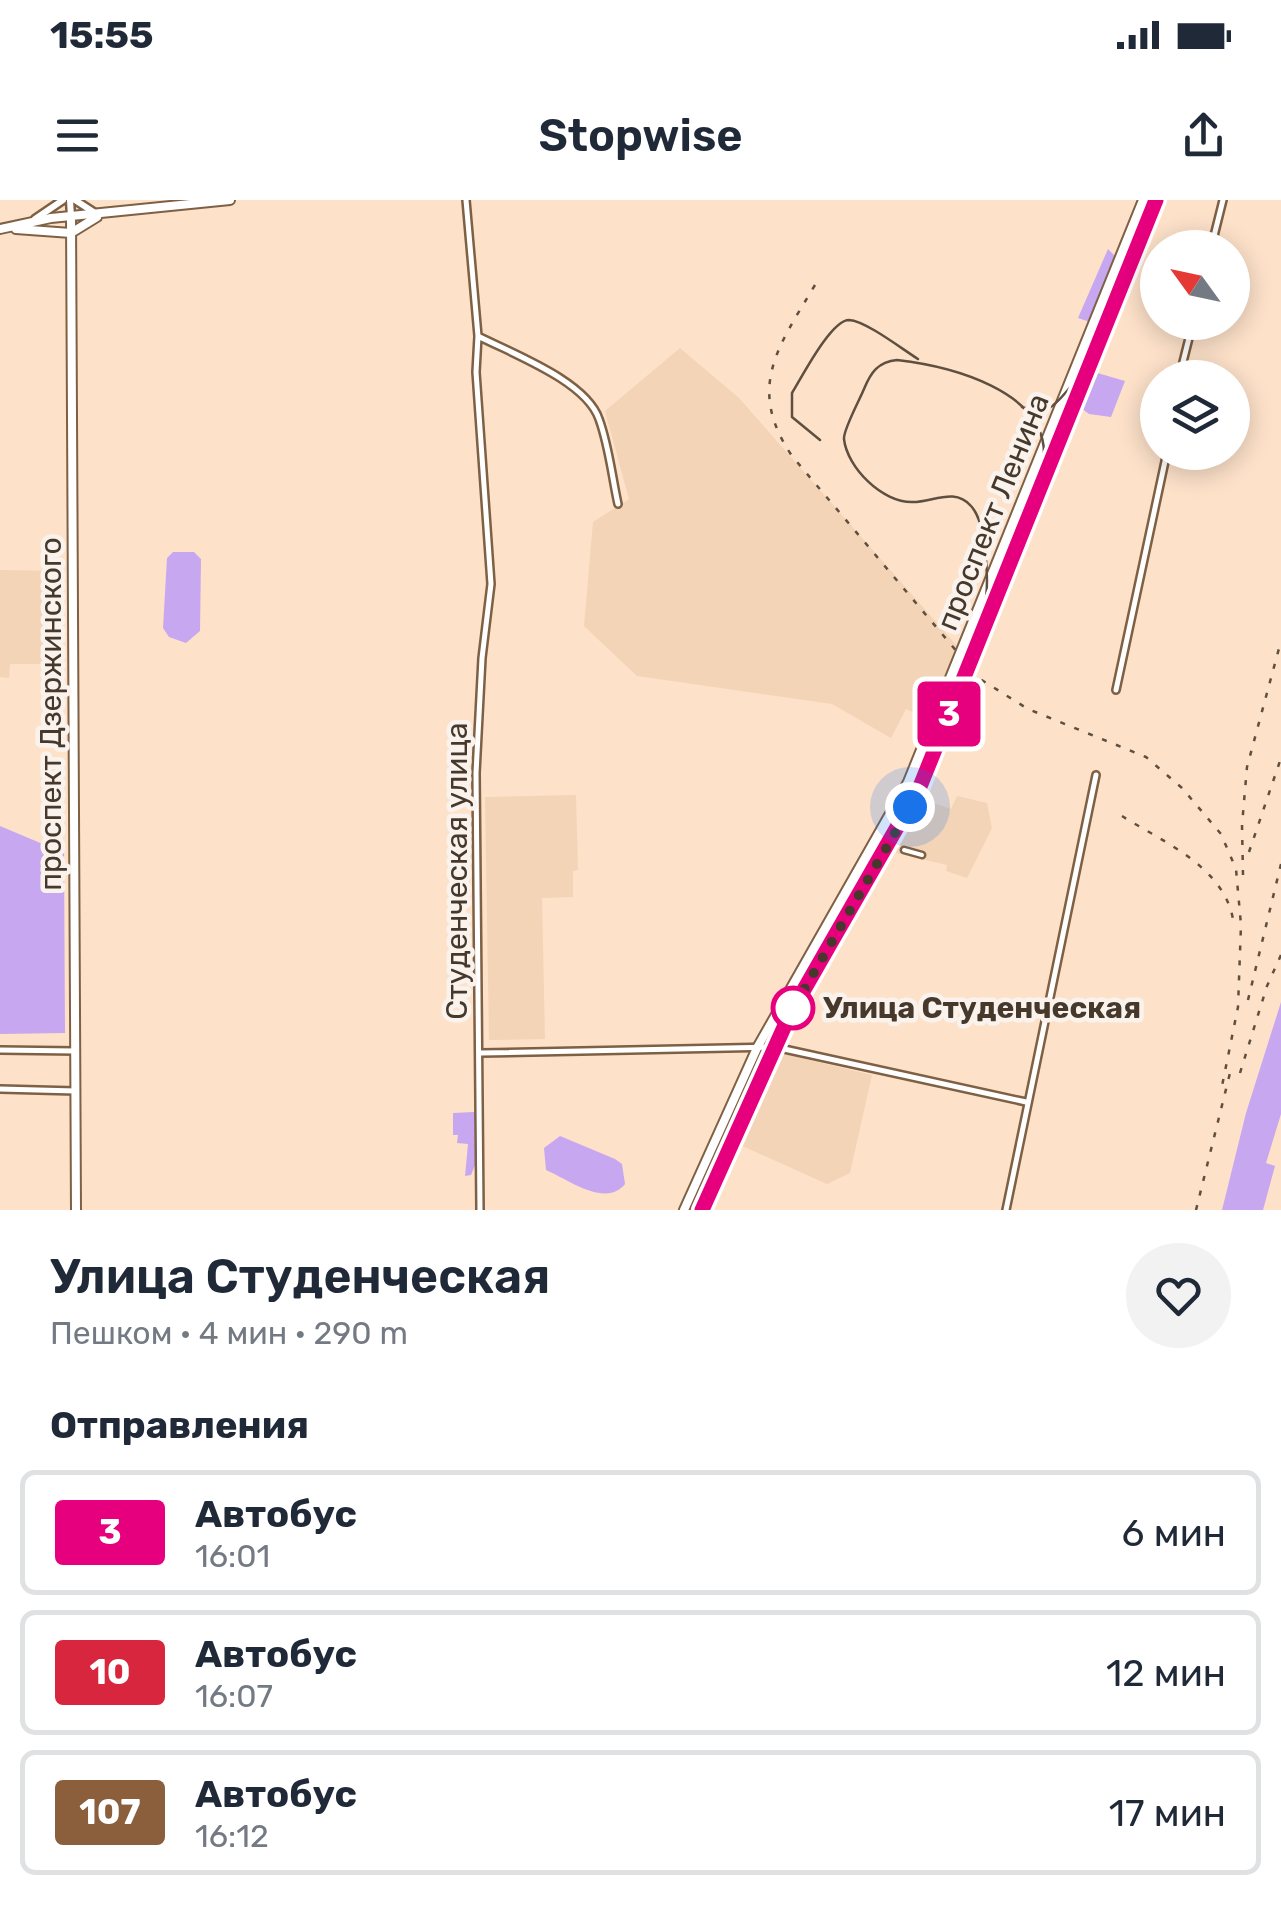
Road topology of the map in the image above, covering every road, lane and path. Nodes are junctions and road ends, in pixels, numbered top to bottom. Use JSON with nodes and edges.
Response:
{"nodes":[{"id":1,"x":62,"y":200,"type":"edge"},
{"id":2,"x":73,"y":200,"type":"edge"},
{"id":3,"x":230,"y":200,"type":"edge"},
{"id":4,"x":466,"y":200,"type":"edge"},
{"id":5,"x":1143,"y":200,"type":"edge"},
{"id":6,"x":1156,"y":200,"type":"edge"},
{"id":7,"x":1224,"y":200,"type":"edge"},
{"id":8,"x":101,"y":215,"type":"junction"},
{"id":9,"x":70,"y":217,"type":"junction"},
{"id":10,"x":26,"y":224,"type":"junction"},
{"id":11,"x":3,"y":229,"type":"edge"},
{"id":12,"x":1216,"y":230,"type":"edge"},
{"id":13,"x":71,"y":233,"type":"junction"},
{"id":14,"x":52,"y":234,"type":"junction"},
{"id":15,"x":71,"y":250,"type":"junction"},
{"id":16,"x":478,"y":336,"type":"junction"},
{"id":17,"x":1163,"y":470,"type":"edge"},
{"id":18,"x":618,"y":504,"type":"dead end"},
{"id":19,"x":1116,"y":690,"type":"dead end"},
{"id":20,"x":1096,"y":775,"type":"dead end"},
{"id":21,"x":904,"y":850,"type":"dead end"},
{"id":22,"x":922,"y":855,"type":"dead end"},
{"id":23,"x":775,"y":1047,"type":"junction"},
{"id":24,"x":757,"y":1048,"type":"junction"},
{"id":25,"x":0,"y":1050,"type":"edge"},
{"id":26,"x":76,"y":1051,"type":"junction"},
{"id":27,"x":481,"y":1053,"type":"junction"},
{"id":28,"x":0,"y":1090,"type":"edge"},
{"id":29,"x":76,"y":1090,"type":"junction"},
{"id":30,"x":1026,"y":1102,"type":"junction"},
{"id":31,"x":76,"y":1210,"type":"edge"},
{"id":32,"x":480,"y":1210,"type":"edge"},
{"id":33,"x":684,"y":1210,"type":"edge"},
{"id":34,"x":702,"y":1210,"type":"edge"},
{"id":35,"x":1006,"y":1210,"type":"edge"}],
"edges":[{"from":1,"to":10,"type":"street"},
{"from":2,"to":8,"type":"street"},
{"from":2,"to":9,"type":"street"},
{"from":3,"to":8,"type":"main road"},
{"from":4,"to":16,"type":"street","name":"Студенческая улица"},
{"from":5,"to":24,"type":"main road","name":"проспект Ленина"},
{"from":6,"to":23,"type":"main road","name":"проспект Ленина"},
{"from":7,"to":12,"type":"street"},
{"from":8,"to":9,"type":"main road"},
{"from":8,"to":13,"type":"main road"},
{"from":9,"to":10,"type":"main road"},
{"from":9,"to":13,"type":"main road","name":"проспект Дзержинского"},
{"from":10,"to":11,"type":"main road"},
{"from":11,"to":14,"type":"main road"},
{"from":13,"to":14,"type":"main road"},
{"from":13,"to":15,"type":"main road","name":"проспект Дзержинского"},
{"from":14,"to":15,"type":"main road"},
{"from":15,"to":26,"type":"main road","name":"проспект Дзержинского"},
{"from":16,"to":18,"type":"street"},
{"from":16,"to":27,"type":"street","name":"Студенческая улица"},
{"from":17,"to":19,"type":"street"},
{"from":20,"to":30,"type":"street"},
{"from":21,"to":22,"type":"street"},
{"from":23,"to":24,"type":"street","name":"Студенческая улица"},
{"from":23,"to":30,"type":"street","name":"Студенческая улица"},
{"from":23,"to":34,"type":"main road","name":"проспект Ленина"},
{"from":24,"to":27,"type":"street","name":"Студенческая улица"},
{"from":24,"to":33,"type":"main road","name":"проспект Ленина"},
{"from":25,"to":26,"type":"street"},
{"from":26,"to":29,"type":"main road","name":"проспект Дзержинского"},
{"from":27,"to":32,"type":"street"},
{"from":28,"to":29,"type":"street"},
{"from":29,"to":31,"type":"main road","name":"проспект Дзержинского"},
{"from":30,"to":35,"type":"street"}]}
